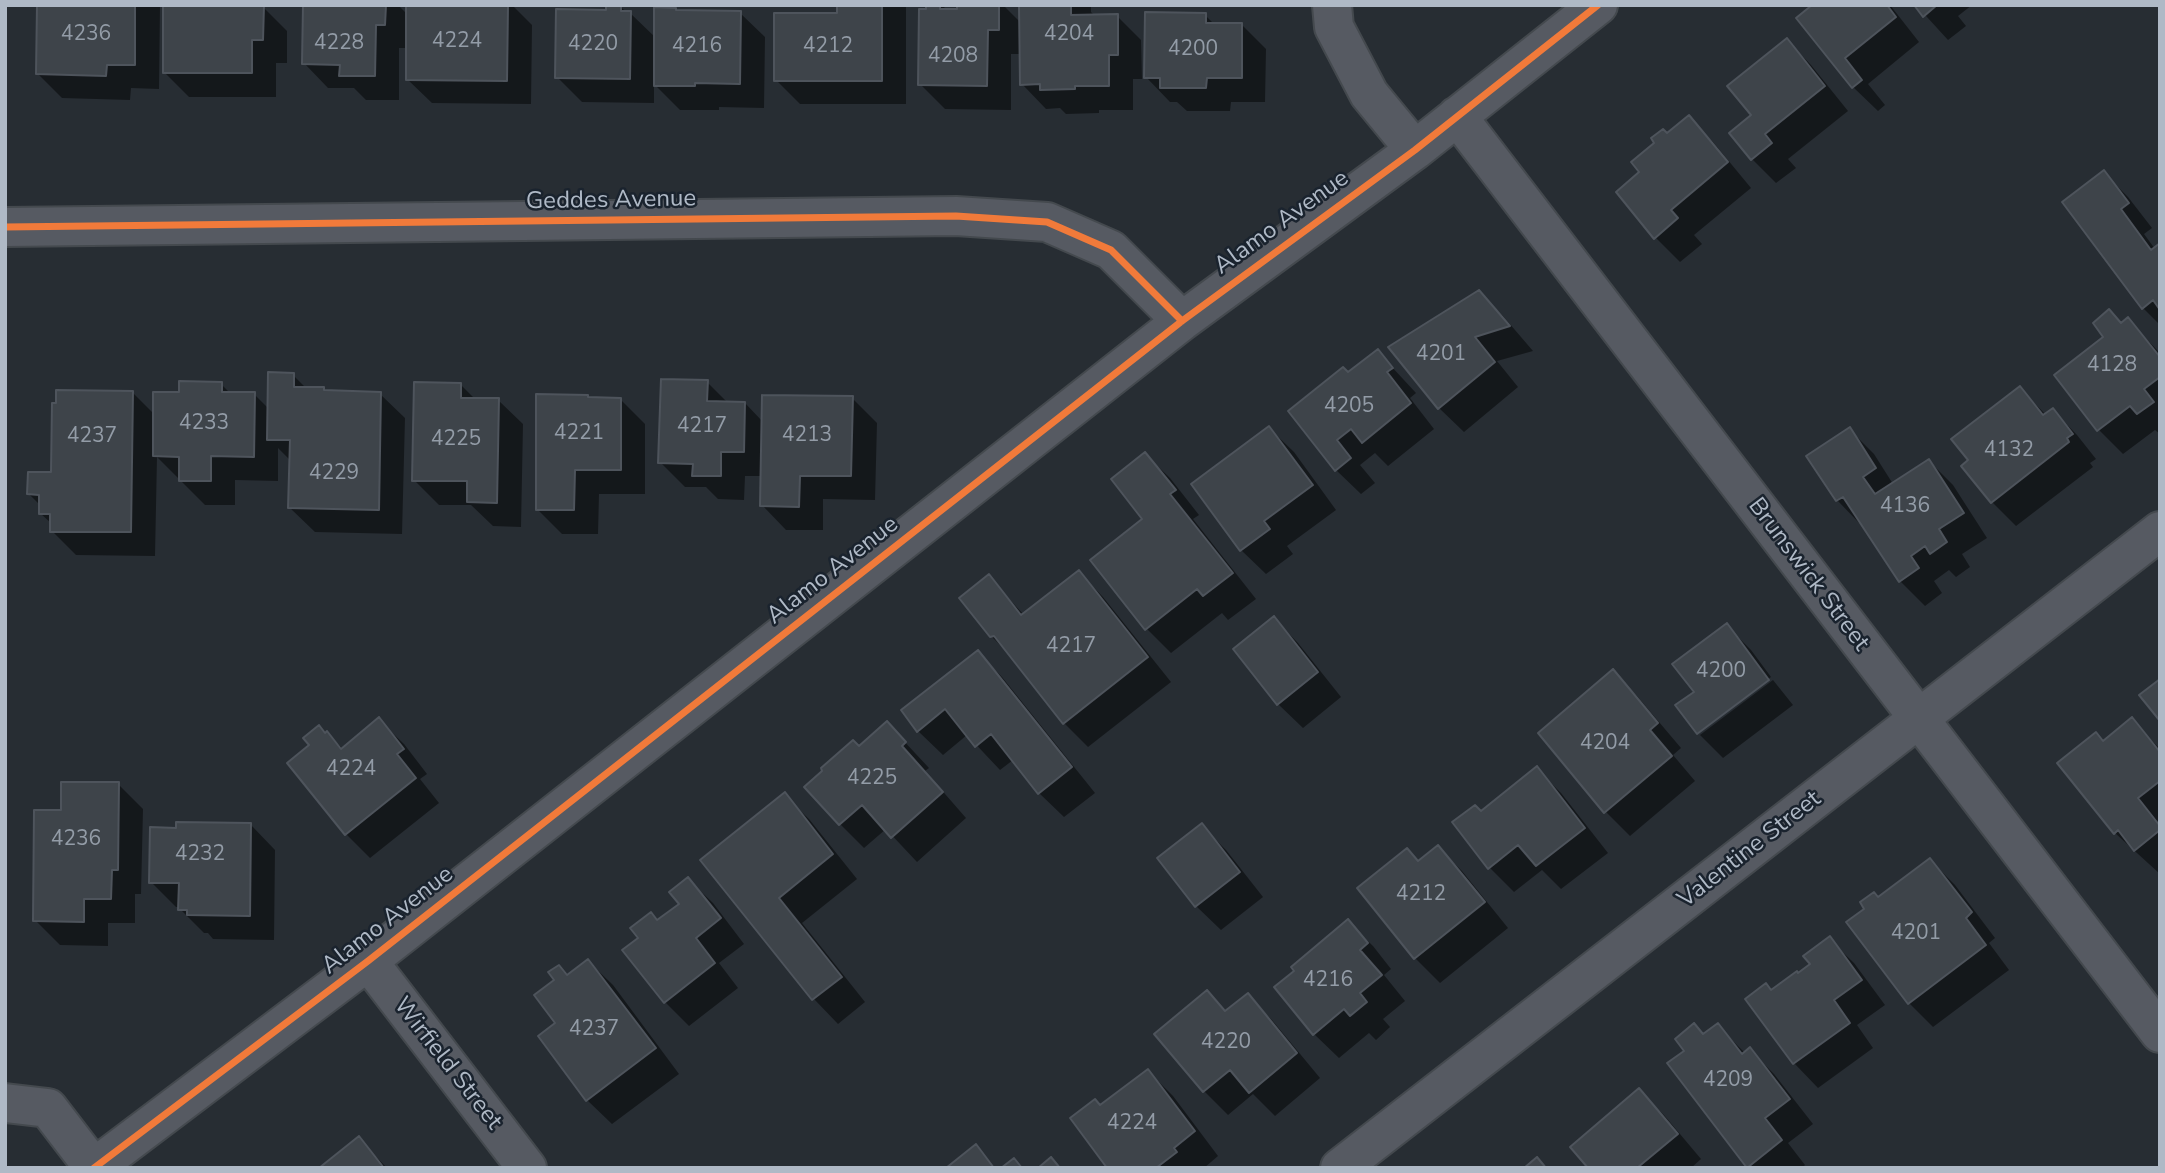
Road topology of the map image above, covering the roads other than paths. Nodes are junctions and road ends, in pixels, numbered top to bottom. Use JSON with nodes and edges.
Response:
{"nodes":[{"id":1,"x":1332,"y":5,"type":"edge"},
{"id":2,"x":1598,"y":5,"type":"edge"},
{"id":3,"x":1457,"y":116,"type":"junction"},
{"id":4,"x":1415,"y":150,"type":"junction"},
{"id":5,"x":5,"y":227,"type":"edge"},
{"id":6,"x":1182,"y":321,"type":"junction"},
{"id":7,"x":2160,"y":531,"type":"edge"},
{"id":8,"x":1919,"y":719,"type":"junction"},
{"id":9,"x":368,"y":961,"type":"junction"},
{"id":10,"x":2160,"y":1033,"type":"edge"},
{"id":11,"x":5,"y":1103,"type":"edge"},
{"id":12,"x":94,"y":1168,"type":"edge"},
{"id":13,"x":527,"y":1168,"type":"edge"},
{"id":14,"x":1340,"y":1168,"type":"edge"}],
"edges":[{"from":1,"to":4,"type":"street"},
{"from":2,"to":3,"type":"street","name":"Alamo Avenue"},
{"from":3,"to":4,"type":"street","name":"Alamo Avenue"},
{"from":3,"to":8,"type":"street","name":"Brunswick Street"},
{"from":4,"to":6,"type":"street","name":"Alamo Avenue"},
{"from":5,"to":6,"type":"street","name":"Geddes Avenue"},
{"from":6,"to":9,"type":"street","name":"Alamo Avenue"},
{"from":7,"to":8,"type":"street","name":"Valentine Street"},
{"from":8,"to":10,"type":"street","name":"Brunswick Street"},
{"from":8,"to":14,"type":"street","name":"Valentine Street"},
{"from":9,"to":12,"type":"street","name":"Alamo Avenue"},
{"from":9,"to":13,"type":"street","name":"Wirfield Street"},
{"from":11,"to":12,"type":"street"}]}
